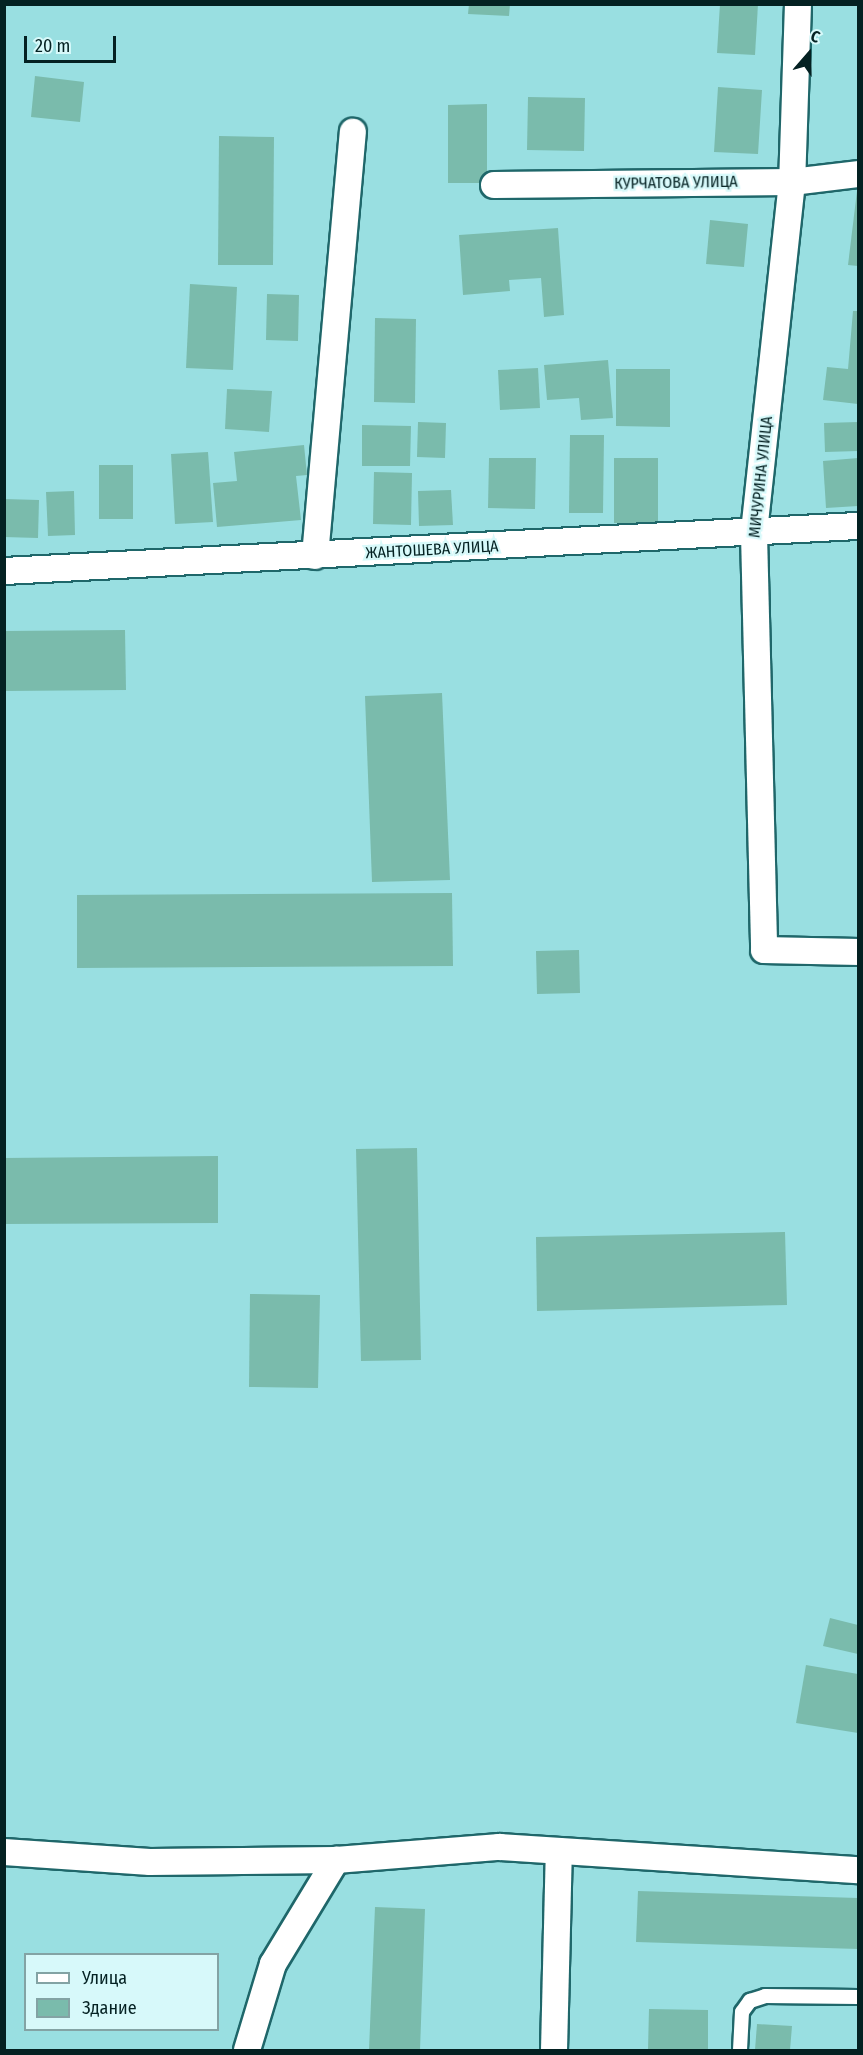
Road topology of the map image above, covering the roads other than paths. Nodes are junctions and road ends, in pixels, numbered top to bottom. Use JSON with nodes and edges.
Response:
{"nodes":[{"id":1,"x":798,"y":4,"type":"edge"},
{"id":2,"x":353,"y":132,"type":"dead end"},
{"id":3,"x":858,"y":174,"type":"edge"},
{"id":4,"x":792,"y":182,"type":"junction"},
{"id":5,"x":494,"y":185,"type":"dead end"},
{"id":6,"x":858,"y":526,"type":"edge"},
{"id":7,"x":754,"y":534,"type":"junction"},
{"id":8,"x":315,"y":556,"type":"junction"},
{"id":9,"x":4,"y":571,"type":"edge"},
{"id":10,"x":858,"y":952,"type":"edge"},
{"id":11,"x":559,"y":1851,"type":"junction"},
{"id":12,"x":4,"y":1852,"type":"edge"},
{"id":13,"x":336,"y":1860,"type":"junction"},
{"id":14,"x":858,"y":1870,"type":"edge"},
{"id":15,"x":858,"y":1996,"type":"edge"},
{"id":16,"x":247,"y":2050,"type":"edge"},
{"id":17,"x":554,"y":2050,"type":"edge"},
{"id":18,"x":740,"y":2050,"type":"edge"}],
"edges":[{"from":1,"to":4,"type":"street","name":"МИЧУРИНА УЛИЦА"},
{"from":2,"to":8,"type":"street"},
{"from":3,"to":4,"type":"street","name":"КУРЧАТОВА УЛИЦА"},
{"from":4,"to":5,"type":"street","name":"КУРЧАТОВА УЛИЦА"},
{"from":4,"to":7,"type":"street","name":"МИЧУРИНА УЛИЦА"},
{"from":6,"to":7,"type":"street","name":"ЖАНТОШЕВА УЛИЦА"},
{"from":7,"to":8,"type":"street","name":"ЖАНТОШЕВА УЛИЦА"},
{"from":7,"to":10,"type":"street","name":"МИЧУРИНА УЛИЦА"},
{"from":8,"to":9,"type":"street","name":"ЖАНТОШЕВА УЛИЦА"},
{"from":11,"to":13,"type":"street"},
{"from":11,"to":14,"type":"street"},
{"from":11,"to":17,"type":"street"},
{"from":12,"to":13,"type":"street"},
{"from":13,"to":16,"type":"street"},
{"from":15,"to":18,"type":"lane"}]}
